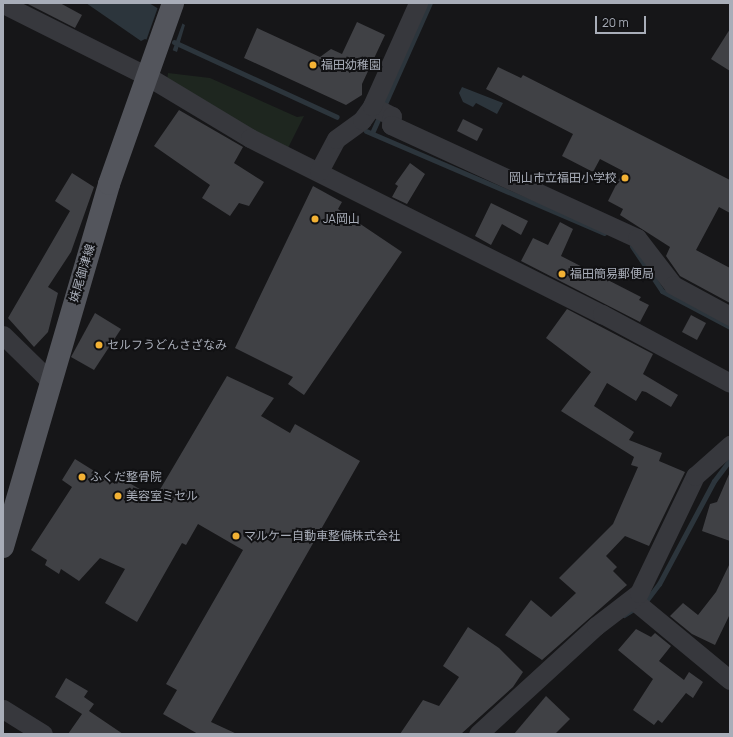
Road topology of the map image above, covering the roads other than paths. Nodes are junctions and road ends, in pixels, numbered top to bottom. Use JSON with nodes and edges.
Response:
{"nodes":[{"id":1,"x":418,"y":3,"type":"edge"},
{"id":2,"x":3,"y":4,"type":"edge"},
{"id":3,"x":171,"y":8,"type":"edge"},
{"id":4,"x":147,"y":76,"type":"junction"},
{"id":5,"x":379,"y":110,"type":"junction"},
{"id":6,"x":318,"y":171,"type":"junction"},
{"id":7,"x":730,"y":316,"type":"edge"},
{"id":8,"x":3,"y":334,"type":"edge"},
{"id":9,"x":49,"y":380,"type":"junction"},
{"id":10,"x":730,"y":383,"type":"edge"},
{"id":11,"x":730,"y":445,"type":"edge"},
{"id":12,"x":3,"y":547,"type":"edge"},
{"id":13,"x":637,"y":604,"type":"junction"},
{"id":14,"x":730,"y":680,"type":"edge"},
{"id":15,"x":3,"y":709,"type":"edge"},
{"id":16,"x":41,"y":733,"type":"edge"},
{"id":17,"x":478,"y":734,"type":"edge"}],
"edges":[{"from":1,"to":5,"type":"street"},
{"from":2,"to":4,"type":"street"},
{"from":3,"to":4,"type":"main road","name":"妹尾御津線"},
{"from":4,"to":6,"type":"street"},
{"from":4,"to":9,"type":"main road","name":"妹尾御津線"},
{"from":5,"to":6,"type":"street"},
{"from":5,"to":7,"type":"street"},
{"from":6,"to":10,"type":"street"},
{"from":8,"to":9,"type":"street"},
{"from":9,"to":12,"type":"main road","name":"妹尾御津線"},
{"from":11,"to":13,"type":"street"},
{"from":13,"to":14,"type":"street"},
{"from":13,"to":17,"type":"street"},
{"from":15,"to":16,"type":"street"}]}
